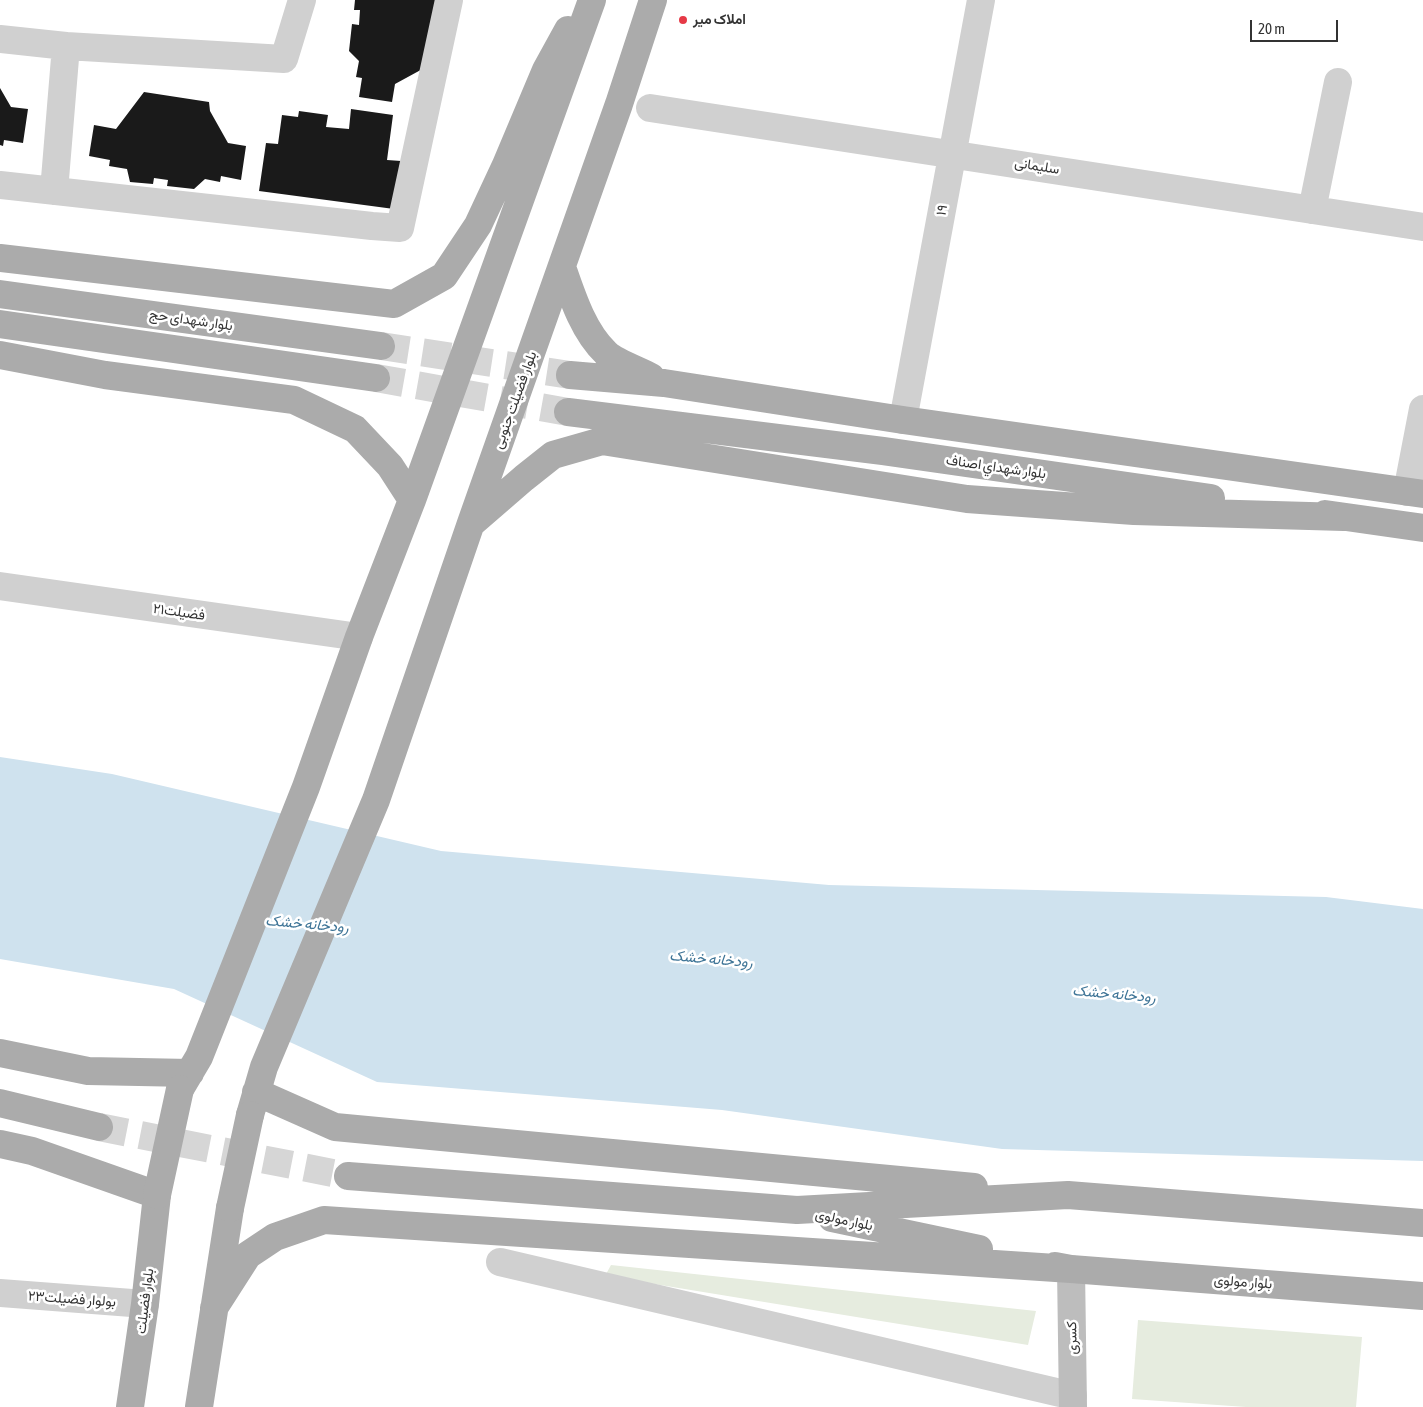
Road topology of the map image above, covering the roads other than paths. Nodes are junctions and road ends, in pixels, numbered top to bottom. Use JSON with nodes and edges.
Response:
{"nodes":[{"id":1,"x":302,"y":0,"type":"edge"},
{"id":2,"x":449,"y":0,"type":"edge"},
{"id":3,"x":585,"y":0,"type":"edge"},
{"id":4,"x":592,"y":0,"type":"edge"},
{"id":5,"x":653,"y":0,"type":"edge"},
{"id":6,"x":981,"y":0,"type":"edge"},
{"id":7,"x":0,"y":39,"type":"edge"},
{"id":8,"x":66,"y":46,"type":"junction"},
{"id":9,"x":1338,"y":82,"type":"dead end"},
{"id":10,"x":650,"y":108,"type":"dead end"},
{"id":11,"x":953,"y":153,"type":"junction"},
{"id":12,"x":0,"y":185,"type":"edge"},
{"id":13,"x":54,"y":191,"type":"junction"},
{"id":14,"x":1312,"y":210,"type":"junction"},
{"id":15,"x":1423,"y":227,"type":"edge"},
{"id":16,"x":0,"y":258,"type":"edge"},
{"id":17,"x":562,"y":267,"type":"junction"},
{"id":18,"x":0,"y":294,"type":"edge"},
{"id":19,"x":0,"y":324,"type":"edge"},
{"id":20,"x":381,"y":346,"type":"tunnel mouth"},
{"id":21,"x":0,"y":355,"type":"edge"},
{"id":22,"x":570,"y":375,"type":"tunnel mouth"},
{"id":23,"x":376,"y":378,"type":"tunnel mouth"},
{"id":24,"x":664,"y":383,"type":"junction"},
{"id":25,"x":1423,"y":409,"type":"edge"},
{"id":26,"x":568,"y":412,"type":"tunnel mouth"},
{"id":27,"x":903,"y":420,"type":"junction"},
{"id":28,"x":1415,"y":493,"type":"edge"},
{"id":29,"x":412,"y":500,"type":"junction"},
{"id":30,"x":1344,"y":517,"type":"junction"},
{"id":31,"x":471,"y":524,"type":"junction"},
{"id":32,"x":1423,"y":528,"type":"edge"},
{"id":33,"x":0,"y":586,"type":"edge"},
{"id":34,"x":359,"y":637,"type":"junction"},
{"id":35,"x":0,"y":1053,"type":"edge"},
{"id":36,"x":190,"y":1073,"type":"junction"},
{"id":37,"x":257,"y":1091,"type":"junction"},
{"id":38,"x":0,"y":1104,"type":"edge"},
{"id":39,"x":99,"y":1127,"type":"tunnel mouth"},
{"id":40,"x":0,"y":1144,"type":"edge"},
{"id":41,"x":348,"y":1176,"type":"tunnel mouth"},
{"id":42,"x":157,"y":1195,"type":"junction"},
{"id":43,"x":1068,"y":1195,"type":"junction"},
{"id":44,"x":797,"y":1210,"type":"junction"},
{"id":45,"x":1423,"y":1223,"type":"edge"},
{"id":46,"x":500,"y":1262,"type":"dead end"},
{"id":47,"x":1071,"y":1269,"type":"junction"},
{"id":48,"x":0,"y":1293,"type":"edge"},
{"id":49,"x":1423,"y":1296,"type":"edge"},
{"id":50,"x":145,"y":1304,"type":"junction"},
{"id":51,"x":214,"y":1308,"type":"junction"},
{"id":52,"x":1073,"y":1402,"type":"edge"},
{"id":53,"x":130,"y":1407,"type":"edge"},
{"id":54,"x":199,"y":1407,"type":"edge"}],
"edges":[{"from":1,"to":8,"type":"street"},
{"from":2,"to":13,"type":"street"},
{"from":3,"to":16,"type":"main road"},
{"from":4,"to":29,"type":"main road"},
{"from":5,"to":17,"type":"main road","name":"بلوار فضیلت جنوبی"},
{"from":6,"to":11,"type":"street","name":"۱۹"},
{"from":7,"to":8,"type":"street"},
{"from":8,"to":13,"type":"street"},
{"from":9,"to":14,"type":"street"},
{"from":10,"to":11,"type":"street","name":"سلیمانی"},
{"from":11,"to":14,"type":"street","name":"سلیمانی"},
{"from":11,"to":27,"type":"street","name":"۱۹"},
{"from":12,"to":13,"type":"street"},
{"from":14,"to":15,"type":"street","name":"سلیمانی"},
{"from":17,"to":24,"type":"main road"},
{"from":17,"to":31,"type":"main road","name":"بلوار فضیلت جنوبی"},
{"from":18,"to":20,"type":"main road","name":"بلوار شهدای حج"},
{"from":19,"to":23,"type":"main road"},
{"from":21,"to":29,"type":"main road"},
{"from":22,"to":24,"type":"main road"},
{"from":24,"to":27,"type":"main road"},
{"from":25,"to":28,"type":"street"},
{"from":26,"to":30,"type":"main road","name":"بلوار شهداي اصناف"},
{"from":27,"to":28,"type":"main road"},
{"from":29,"to":34,"type":"main road"},
{"from":30,"to":31,"type":"main road"},
{"from":30,"to":32,"type":"main road","name":"بلوار شهداي اصناف"},
{"from":31,"to":37,"type":"main road","name":"بلوار فضیلت جنوبی"},
{"from":33,"to":34,"type":"street","name":"فضیلت۲۱"},
{"from":34,"to":36,"type":"main road","name":"بلوار فضیلت"},
{"from":35,"to":36,"type":"main road"},
{"from":36,"to":42,"type":"main road","name":"بلوار فضیلت","bridge":true},
{"from":37,"to":43,"type":"main road"},
{"from":37,"to":51,"type":"main road","name":"بلوار فضیلت جنوبی","bridge":true},
{"from":38,"to":39,"type":"main road"},
{"from":40,"to":42,"type":"main road"},
{"from":41,"to":44,"type":"main road"},
{"from":42,"to":50,"type":"main road","name":"بلوار فضیلت"},
{"from":43,"to":44,"type":"main road","name":"بلوار مولوی"},
{"from":43,"to":45,"type":"main road","name":"بلوار مولوی"},
{"from":44,"to":47,"type":"main road","name":"بلوار مولوی"},
{"from":46,"to":52,"type":"street"},
{"from":47,"to":49,"type":"main road","name":"بلوار مولوی"},
{"from":47,"to":51,"type":"main road"},
{"from":47,"to":52,"type":"street","name":"کسری"},
{"from":48,"to":50,"type":"street","name":"بولوار فضیلت۲۳"},
{"from":50,"to":53,"type":"main road","name":"بلوار فضیلت"},
{"from":51,"to":54,"type":"main road"}]}
